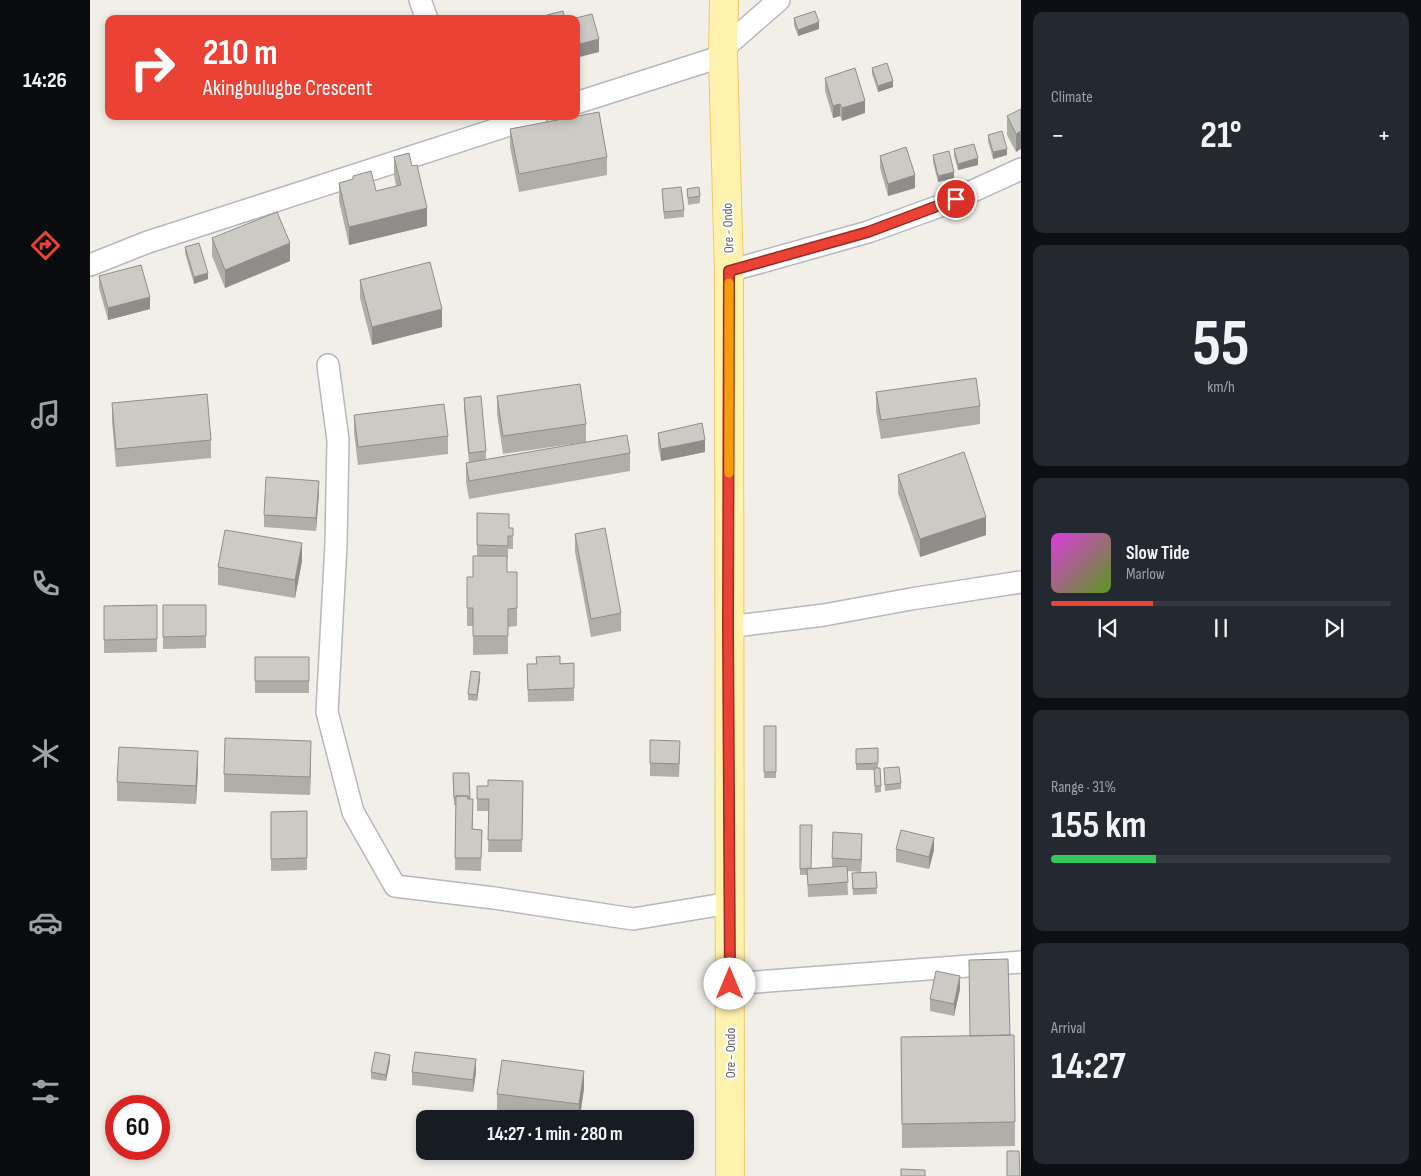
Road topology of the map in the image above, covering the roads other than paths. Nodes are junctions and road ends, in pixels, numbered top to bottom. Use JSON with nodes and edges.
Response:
{"nodes":[{"id":1,"x":420,"y":0,"type":"edge"},
{"id":2,"x":724,"y":0,"type":"edge"},
{"id":3,"x":778,"y":0,"type":"edge"},
{"id":4,"x":426,"y":15,"type":"edge"},
{"id":5,"x":723,"y":52,"type":"junction"},
{"id":6,"x":580,"y":102,"type":"edge"},
{"id":7,"x":493,"y":120,"type":"edge"},
{"id":8,"x":526,"y":120,"type":"edge"},
{"id":9,"x":513,"y":125,"type":"junction"},
{"id":10,"x":1021,"y":169,"type":"edge"},
{"id":11,"x":90,"y":264,"type":"edge"},
{"id":12,"x":729,"y":271,"type":"junction"},
{"id":13,"x":328,"y":365,"type":"dead end"},
{"id":14,"x":1021,"y":582,"type":"edge"},
{"id":15,"x":728,"y":627,"type":"junction"},
{"id":16,"x":730,"y":903,"type":"junction"},
{"id":17,"x":1021,"y":962,"type":"edge"},
{"id":18,"x":730,"y":984,"type":"junction"},
{"id":19,"x":730,"y":1176,"type":"edge"}],
"edges":[{"from":1,"to":4,"type":"street"},
{"from":2,"to":5,"type":"main road","name":"Ore - Ondo"},
{"from":3,"to":5,"type":"street"},
{"from":5,"to":6,"type":"street"},
{"from":5,"to":12,"type":"main road","name":"Ore - Ondo"},
{"from":7,"to":9,"type":"street"},
{"from":8,"to":9,"type":"street"},
{"from":9,"to":11,"type":"street"},
{"from":10,"to":12,"type":"street"},
{"from":12,"to":15,"type":"main road","name":"Ore - Ondo"},
{"from":13,"to":16,"type":"street"},
{"from":14,"to":15,"type":"street"},
{"from":15,"to":16,"type":"main road","name":"Ore - Ondo"},
{"from":16,"to":18,"type":"main road","name":"Ore - Ondo"},
{"from":17,"to":18,"type":"street"},
{"from":18,"to":19,"type":"main road","name":"Ore - Ondo"}]}
